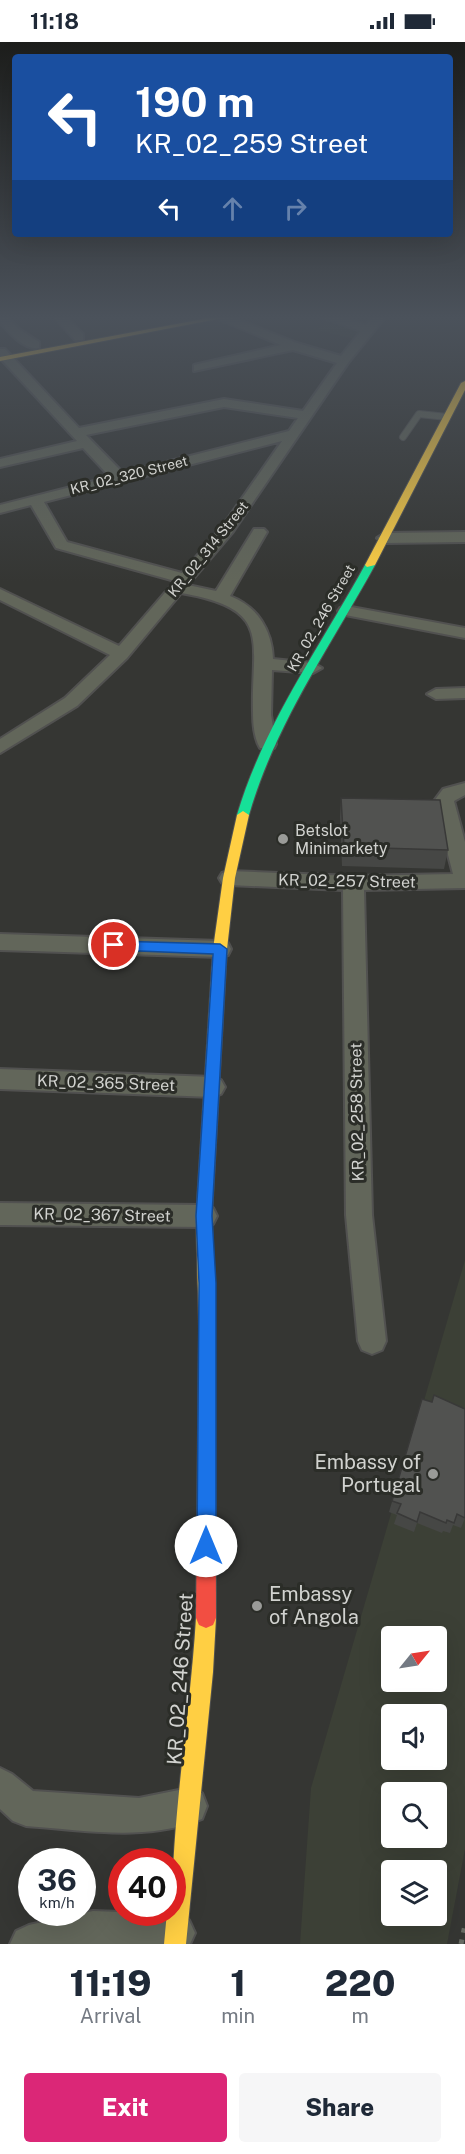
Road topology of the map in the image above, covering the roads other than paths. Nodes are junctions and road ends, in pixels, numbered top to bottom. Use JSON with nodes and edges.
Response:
{"nodes":[{"id":1,"x":50,"y":405,"type":"edge"},
{"id":2,"x":217,"y":405,"type":"edge"},
{"id":3,"x":235,"y":405,"type":"edge"},
{"id":4,"x":315,"y":405,"type":"edge"},
{"id":5,"x":457,"y":405,"type":"edge"},
{"id":6,"x":307,"y":416,"type":"junction"},
{"id":7,"x":447,"y":417,"type":"junction"},
{"id":8,"x":294,"y":434,"type":"junction"},
{"id":9,"x":403,"y":437,"type":"dead end"},
{"id":10,"x":82,"y":438,"type":"junction"},
{"id":11,"x":0,"y":463,"type":"edge"},
{"id":12,"x":118,"y":477,"type":"junction"},
{"id":13,"x":35,"y":499,"type":"junction"},
{"id":14,"x":0,"y":509,"type":"edge"},
{"id":15,"x":259,"y":532,"type":"dead end"},
{"id":16,"x":465,"y":537,"type":"edge"},
{"id":17,"x":386,"y":538,"type":"junction"},
{"id":18,"x":181,"y":583,"type":"junction"},
{"id":19,"x":0,"y":594,"type":"edge"},
{"id":20,"x":221,"y":597,"type":"junction"},
{"id":21,"x":346,"y":611,"type":"junction"},
{"id":22,"x":465,"y":633,"type":"edge"},
{"id":23,"x":121,"y":654,"type":"junction"},
{"id":24,"x":265,"y":664,"type":"junction"},
{"id":25,"x":313,"y":668,"type":"junction"},
{"id":26,"x":465,"y":693,"type":"edge"},
{"id":27,"x":436,"y":694,"type":"dead end"},
{"id":28,"x":267,"y":744,"type":"junction"},
{"id":29,"x":0,"y":747,"type":"edge"},
{"id":30,"x":465,"y":789,"type":"edge"},
{"id":31,"x":229,"y":878,"type":"junction"},
{"id":32,"x":465,"y":881,"type":"edge"},
{"id":33,"x":353,"y":883,"type":"junction"},
{"id":34,"x":0,"y":942,"type":"edge"},
{"id":35,"x":220,"y":949,"type":"junction"},
{"id":36,"x":0,"y":1079,"type":"edge"},
{"id":37,"x":213,"y":1087,"type":"junction"},
{"id":38,"x":0,"y":1214,"type":"edge"},
{"id":39,"x":204,"y":1216,"type":"junction"},
{"id":40,"x":372,"y":1341,"type":"dead end"},
{"id":41,"x":0,"y":1785,"type":"edge"},
{"id":42,"x":189,"y":1806,"type":"junction"},
{"id":43,"x":176,"y":1939,"type":"edge"},
{"id":44,"x":29,"y":1944,"type":"edge"}],
"edges":[{"from":1,"to":10,"type":"street"},
{"from":2,"to":10,"type":"street"},
{"from":3,"to":6,"type":"street"},
{"from":4,"to":6,"type":"street","name":"KR_02_314 Street"},
{"from":5,"to":7,"type":"street","name":"KR_02_246 Street"},
{"from":6,"to":8,"type":"street","name":"KR_02_314 Street"},
{"from":7,"to":9,"type":"lane"},
{"from":7,"to":17,"type":"street","name":"KR_02_246 Street"},
{"from":8,"to":12,"type":"street","name":"KR_02_320 Street"},
{"from":8,"to":18,"type":"street","name":"KR_02_314 Street"},
{"from":10,"to":11,"type":"street"},
{"from":10,"to":12,"type":"street"},
{"from":12,"to":13,"type":"street","name":"KR_02_320 Street"},
{"from":13,"to":14,"type":"street","name":"KR_02_320 Street"},
{"from":13,"to":18,"type":"street"},
{"from":15,"to":20,"type":"street"},
{"from":16,"to":17,"type":"street"},
{"from":17,"to":21,"type":"street","name":"KR_02_246 Street"},
{"from":18,"to":20,"type":"street"},
{"from":18,"to":23,"type":"street","name":"KR_02_314 Street"},
{"from":19,"to":23,"type":"street"},
{"from":20,"to":24,"type":"street"},
{"from":21,"to":22,"type":"street"},
{"from":21,"to":25,"type":"street","name":"KR_02_246 Street"},
{"from":23,"to":29,"type":"street","name":"KR_02_314 Street"},
{"from":24,"to":25,"type":"street"},
{"from":24,"to":28,"type":"street"},
{"from":25,"to":28,"type":"street","name":"KR_02_246 Street"},
{"from":26,"to":27,"type":"street"},
{"from":28,"to":31,"type":"street","name":"KR_02_246 Street"},
{"from":30,"to":32,"type":"street"},
{"from":31,"to":33,"type":"street","name":"KR_02_257 Street"},
{"from":31,"to":35,"type":"street","name":"KR_02_246 Street"},
{"from":32,"to":33,"type":"street","name":"KR_02_257 Street"},
{"from":33,"to":40,"type":"street","name":"KR_02_258 Street"},
{"from":34,"to":35,"type":"street"},
{"from":35,"to":37,"type":"street","name":"KR_02_246 Street"},
{"from":36,"to":37,"type":"street","name":"KR_02_365 Street"},
{"from":37,"to":39,"type":"street","name":"KR_02_246 Street"},
{"from":38,"to":39,"type":"street","name":"KR_02_367 Street"},
{"from":39,"to":42,"type":"street","name":"KR_02_246 Street"},
{"from":41,"to":42,"type":"street"},
{"from":42,"to":43,"type":"street","name":"KR_02_246 Street"},
{"from":43,"to":44,"type":"street"}]}
